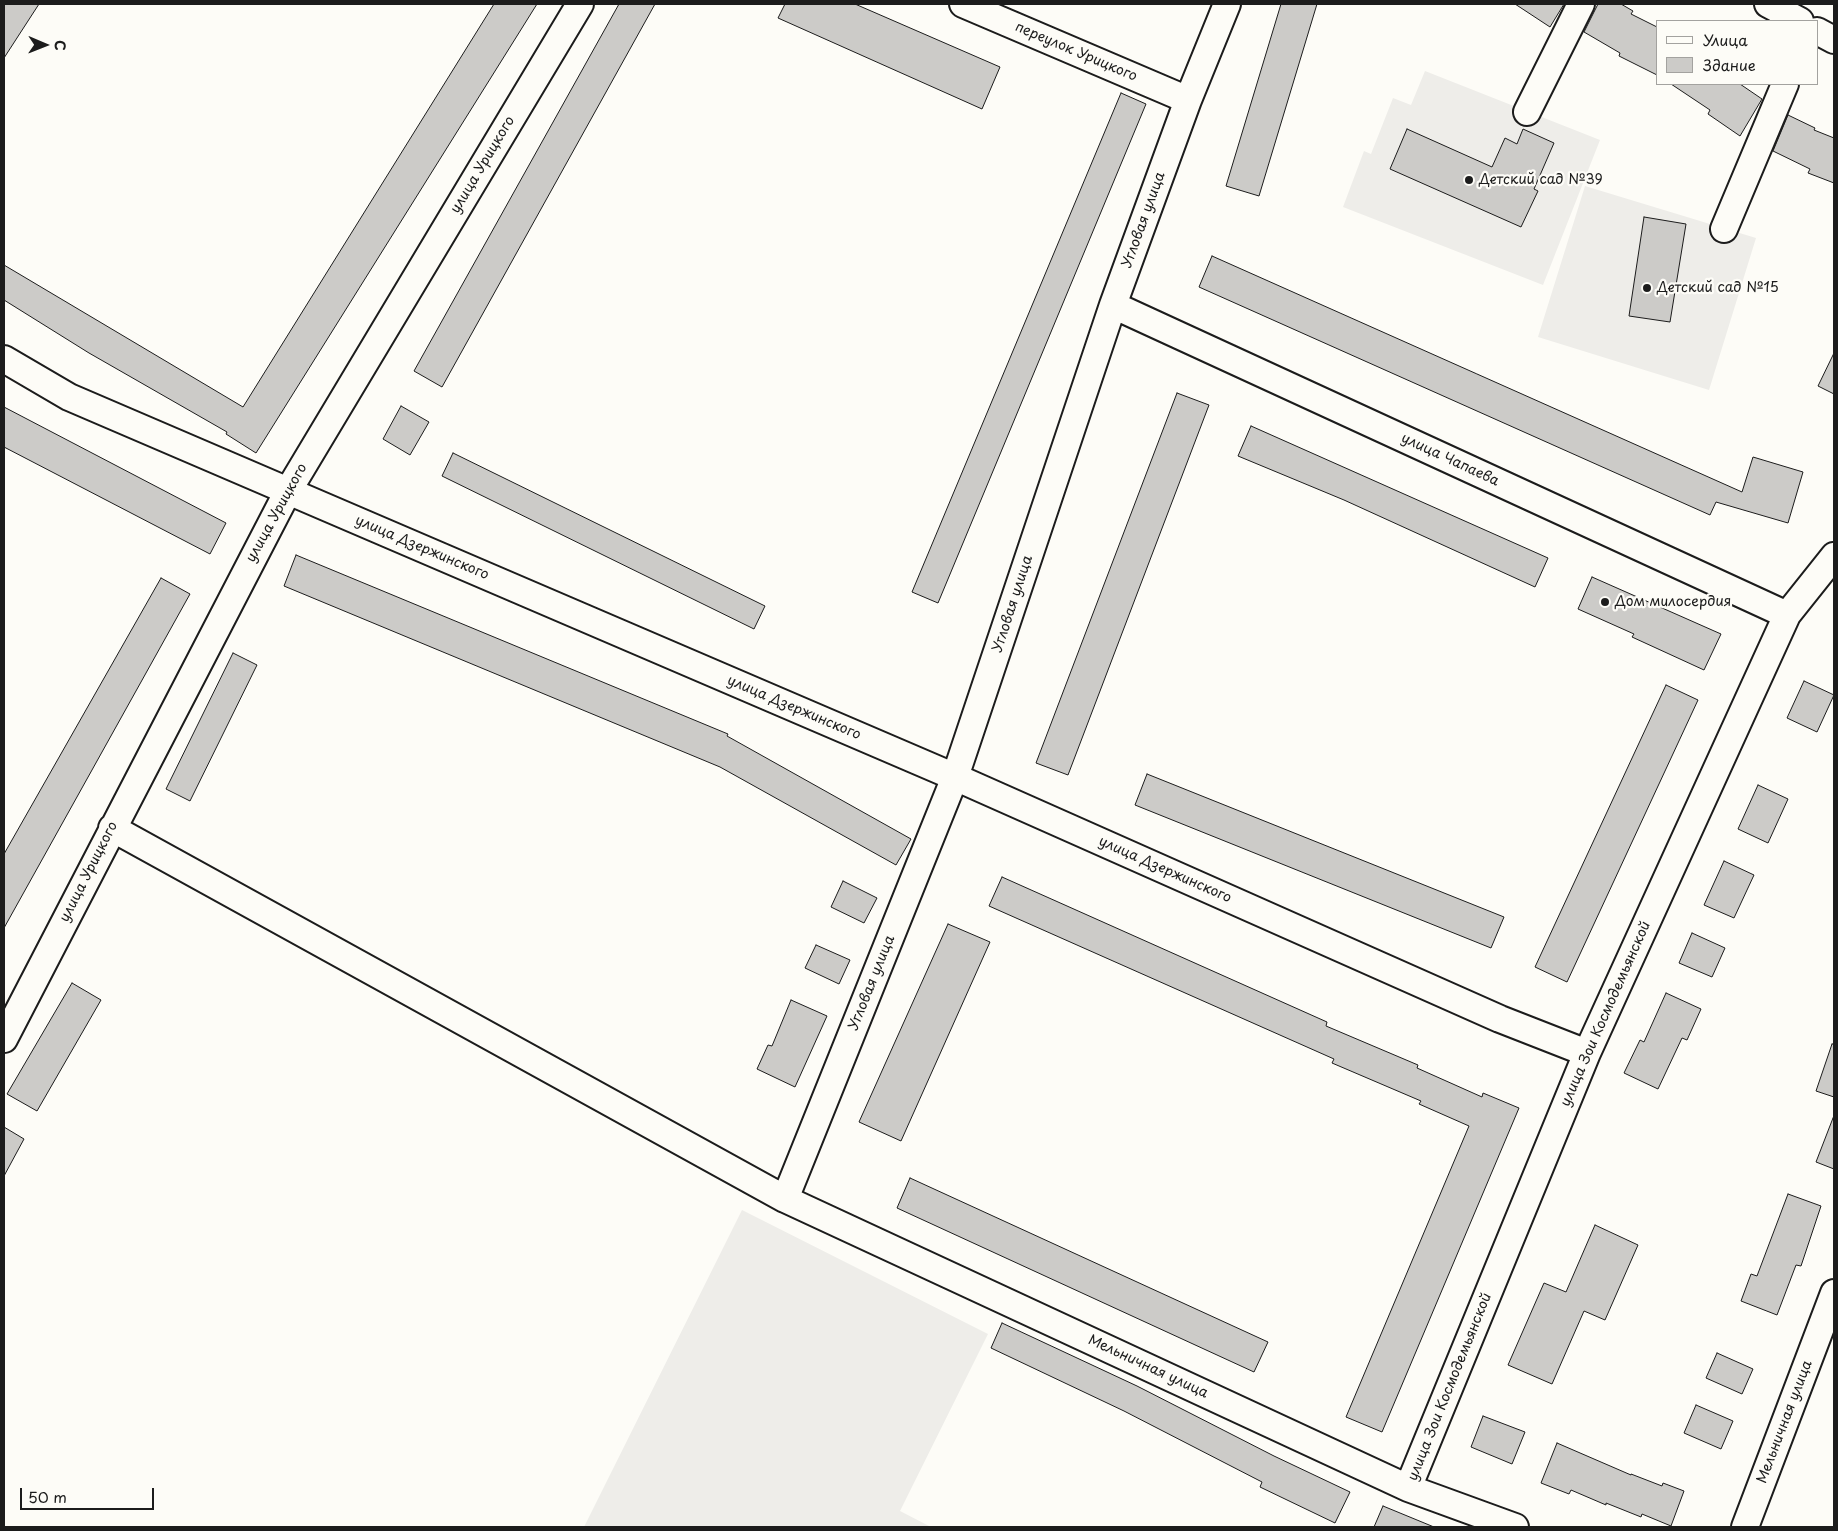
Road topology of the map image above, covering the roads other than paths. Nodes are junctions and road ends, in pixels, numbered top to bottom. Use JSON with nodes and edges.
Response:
{"nodes":[{"id":1,"x":580,"y":4,"type":"edge"},
{"id":2,"x":963,"y":4,"type":"edge"},
{"id":3,"x":1227,"y":4,"type":"edge"},
{"id":4,"x":1581,"y":4,"type":"edge"},
{"id":5,"x":1768,"y":4,"type":"edge"},
{"id":6,"x":1798,"y":20,"type":"edge"},
{"id":7,"x":1818,"y":31,"type":"edge"},
{"id":8,"x":1834,"y":40,"type":"edge"},
{"id":9,"x":1785,"y":85,"type":"edge"},
{"id":10,"x":1188,"y":100,"type":"junction"},
{"id":11,"x":1527,"y":112,"type":"dead end"},
{"id":12,"x":1724,"y":229,"type":"dead end"},
{"id":13,"x":1113,"y":305,"type":"junction"},
{"id":14,"x":4,"y":359,"type":"edge"},
{"id":15,"x":288,"y":490,"type":"junction"},
{"id":16,"x":1834,"y":556,"type":"edge"},
{"id":17,"x":1787,"y":615,"type":"junction"},
{"id":18,"x":955,"y":777,"type":"junction"},
{"id":19,"x":112,"y":828,"type":"junction"},
{"id":20,"x":4,"y":1039,"type":"edge"},
{"id":21,"x":1587,"y":1053,"type":"junction"},
{"id":22,"x":785,"y":1199,"type":"junction"},
{"id":23,"x":1834,"y":1292,"type":"edge"},
{"id":24,"x":1830,"y":1319,"type":"edge"},
{"id":25,"x":1408,"y":1488,"type":"junction"},
{"id":26,"x":1515,"y":1527,"type":"edge"},
{"id":27,"x":1745,"y":1527,"type":"edge"}],
"edges":[{"from":1,"to":15,"type":"street","name":"улица Урицкого"},
{"from":2,"to":10,"type":"street","name":"переулок Урицкого"},
{"from":3,"to":10,"type":"street","name":"Угловая улица"},
{"from":4,"to":11,"type":"street"},
{"from":5,"to":6,"type":"street"},
{"from":7,"to":8,"type":"street"},
{"from":9,"to":12,"type":"street"},
{"from":10,"to":13,"type":"street","name":"Угловая улица"},
{"from":13,"to":17,"type":"street","name":"улица Чапаева"},
{"from":13,"to":18,"type":"street","name":"Угловая улица"},
{"from":14,"to":15,"type":"street","name":"улица Дзержинского"},
{"from":15,"to":18,"type":"street","name":"улица Дзержинского"},
{"from":15,"to":19,"type":"street","name":"улица Урицкого"},
{"from":16,"to":17,"type":"street","name":"улица Зои Космодемьянской"},
{"from":17,"to":21,"type":"street","name":"улица Зои Космодемьянской"},
{"from":18,"to":21,"type":"street","name":"улица Дзержинского"},
{"from":18,"to":22,"type":"street","name":"Угловая улица"},
{"from":19,"to":20,"type":"street","name":"улица Урицкого"},
{"from":19,"to":22,"type":"street","name":"Мельничная улица"},
{"from":21,"to":25,"type":"street","name":"улица Зои Космодемьянской"},
{"from":22,"to":25,"type":"street","name":"Мельничная улица"},
{"from":23,"to":24,"type":"street","name":"Мельничная улица"},
{"from":24,"to":27,"type":"street","name":"Мельничная улица"},
{"from":25,"to":26,"type":"street","name":"Мельничная улица"}]}
